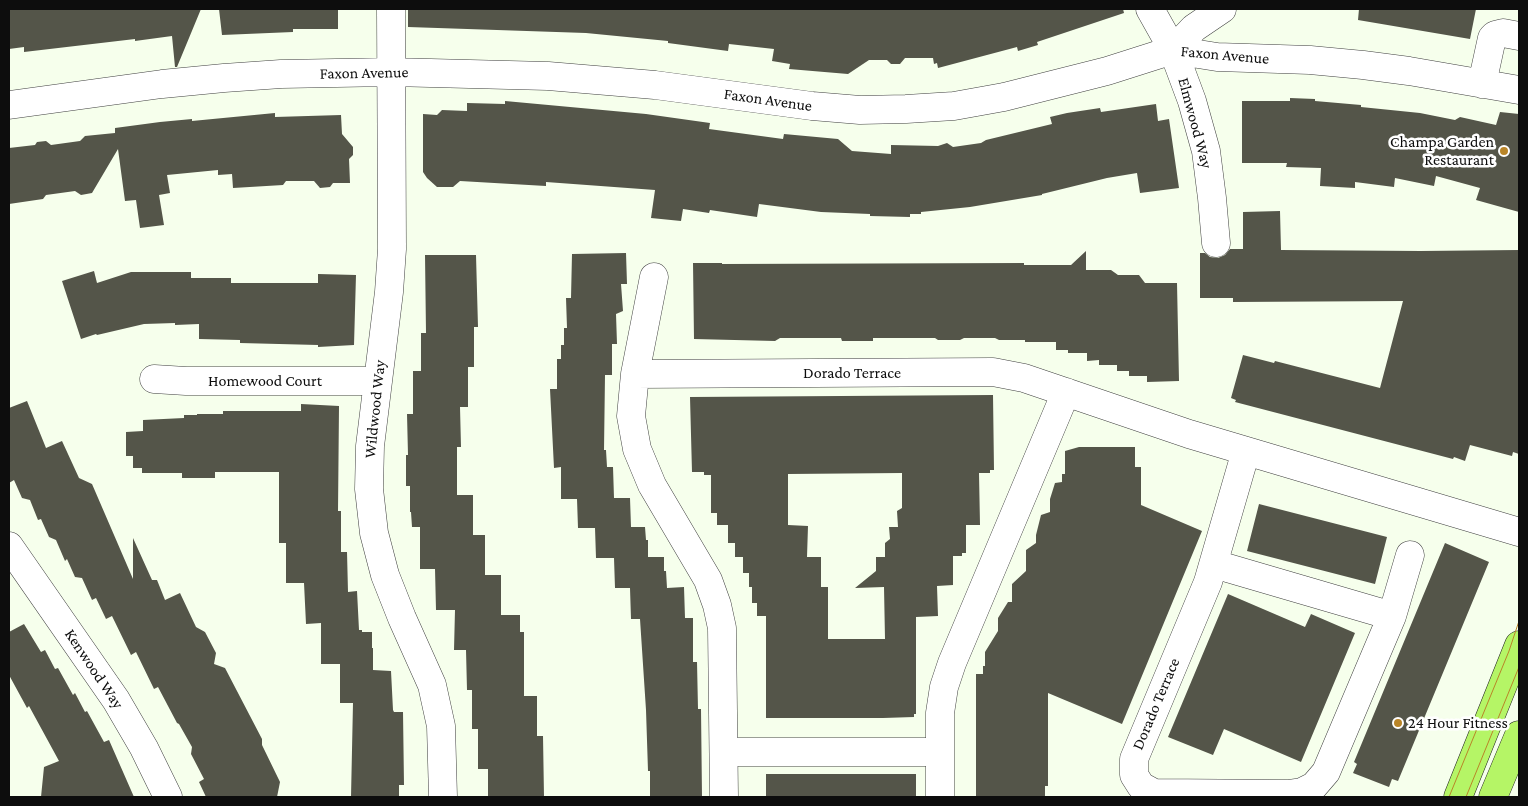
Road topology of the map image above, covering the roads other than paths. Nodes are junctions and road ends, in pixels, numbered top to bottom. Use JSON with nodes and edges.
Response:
{"nodes":[{"id":1,"x":391,"y":9,"type":"edge"},
{"id":2,"x":1150,"y":9,"type":"edge"},
{"id":3,"x":1222,"y":9,"type":"edge"},
{"id":4,"x":1519,"y":36,"type":"edge"},
{"id":5,"x":1172,"y":50,"type":"junction"},
{"id":6,"x":391,"y":72,"type":"junction"},
{"id":7,"x":1482,"y":84,"type":"junction"},
{"id":8,"x":1519,"y":90,"type":"edge"},
{"id":9,"x":9,"y":105,"type":"edge"},
{"id":10,"x":1216,"y":243,"type":"dead end"},
{"id":11,"x":654,"y":277,"type":"dead end"},
{"id":12,"x":634,"y":374,"type":"junction"},
{"id":13,"x":154,"y":379,"type":"dead end"},
{"id":14,"x":377,"y":382,"type":"junction"},
{"id":15,"x":1066,"y":392,"type":"junction"},
{"id":16,"x":1246,"y":452,"type":"junction"},
{"id":17,"x":1519,"y":532,"type":"edge"},
{"id":18,"x":9,"y":546,"type":"edge"},
{"id":19,"x":1410,"y":555,"type":"dead end"},
{"id":20,"x":1214,"y":564,"type":"junction"},
{"id":21,"x":1392,"y":616,"type":"junction"},
{"id":22,"x":1519,"y":645,"type":"edge"},
{"id":23,"x":1519,"y":735,"type":"edge"},
{"id":24,"x":724,"y":752,"type":"junction"},
{"id":25,"x":939,"y":752,"type":"junction"},
{"id":26,"x":168,"y":797,"type":"edge"},
{"id":27,"x":444,"y":797,"type":"edge"},
{"id":28,"x":724,"y":797,"type":"edge"},
{"id":29,"x":940,"y":797,"type":"edge"},
{"id":30,"x":1458,"y":797,"type":"edge"},
{"id":31,"x":1493,"y":797,"type":"edge"}],
"edges":[{"from":1,"to":6,"type":"street","name":"Wildwood Way"},
{"from":2,"to":5,"type":"street","name":"Elmwood Way"},
{"from":3,"to":5,"type":"street"},
{"from":4,"to":7,"type":"street"},
{"from":5,"to":6,"type":"street","name":"Faxon Avenue"},
{"from":5,"to":7,"type":"street","name":"Faxon Avenue"},
{"from":5,"to":10,"type":"street","name":"Elmwood Way"},
{"from":6,"to":9,"type":"street","name":"Faxon Avenue"},
{"from":6,"to":14,"type":"street","name":"Wildwood Way"},
{"from":7,"to":8,"type":"street","name":"Faxon Avenue"},
{"from":11,"to":12,"type":"street"},
{"from":12,"to":15,"type":"street","name":"Dorado Terrace"},
{"from":12,"to":24,"type":"street"},
{"from":13,"to":14,"type":"street","name":"Homewood Court"},
{"from":14,"to":27,"type":"street","name":"Wildwood Way"},
{"from":15,"to":16,"type":"street","name":"Dorado Terrace"},
{"from":15,"to":25,"type":"street"},
{"from":16,"to":17,"type":"street","name":"Dorado Terrace"},
{"from":16,"to":20,"type":"street","name":"Dorado Terrace"},
{"from":18,"to":26,"type":"street","name":"Kenwood Way"},
{"from":19,"to":21,"type":"street","name":"Dorado Terrace"},
{"from":20,"to":21,"type":"street"},
{"from":20,"to":21,"type":"street","name":"Dorado Terrace"},
{"from":22,"to":30,"type":"main road"},
{"from":23,"to":31,"type":"main road"},
{"from":24,"to":25,"type":"street"},
{"from":24,"to":28,"type":"street"},
{"from":25,"to":29,"type":"street"}]}
